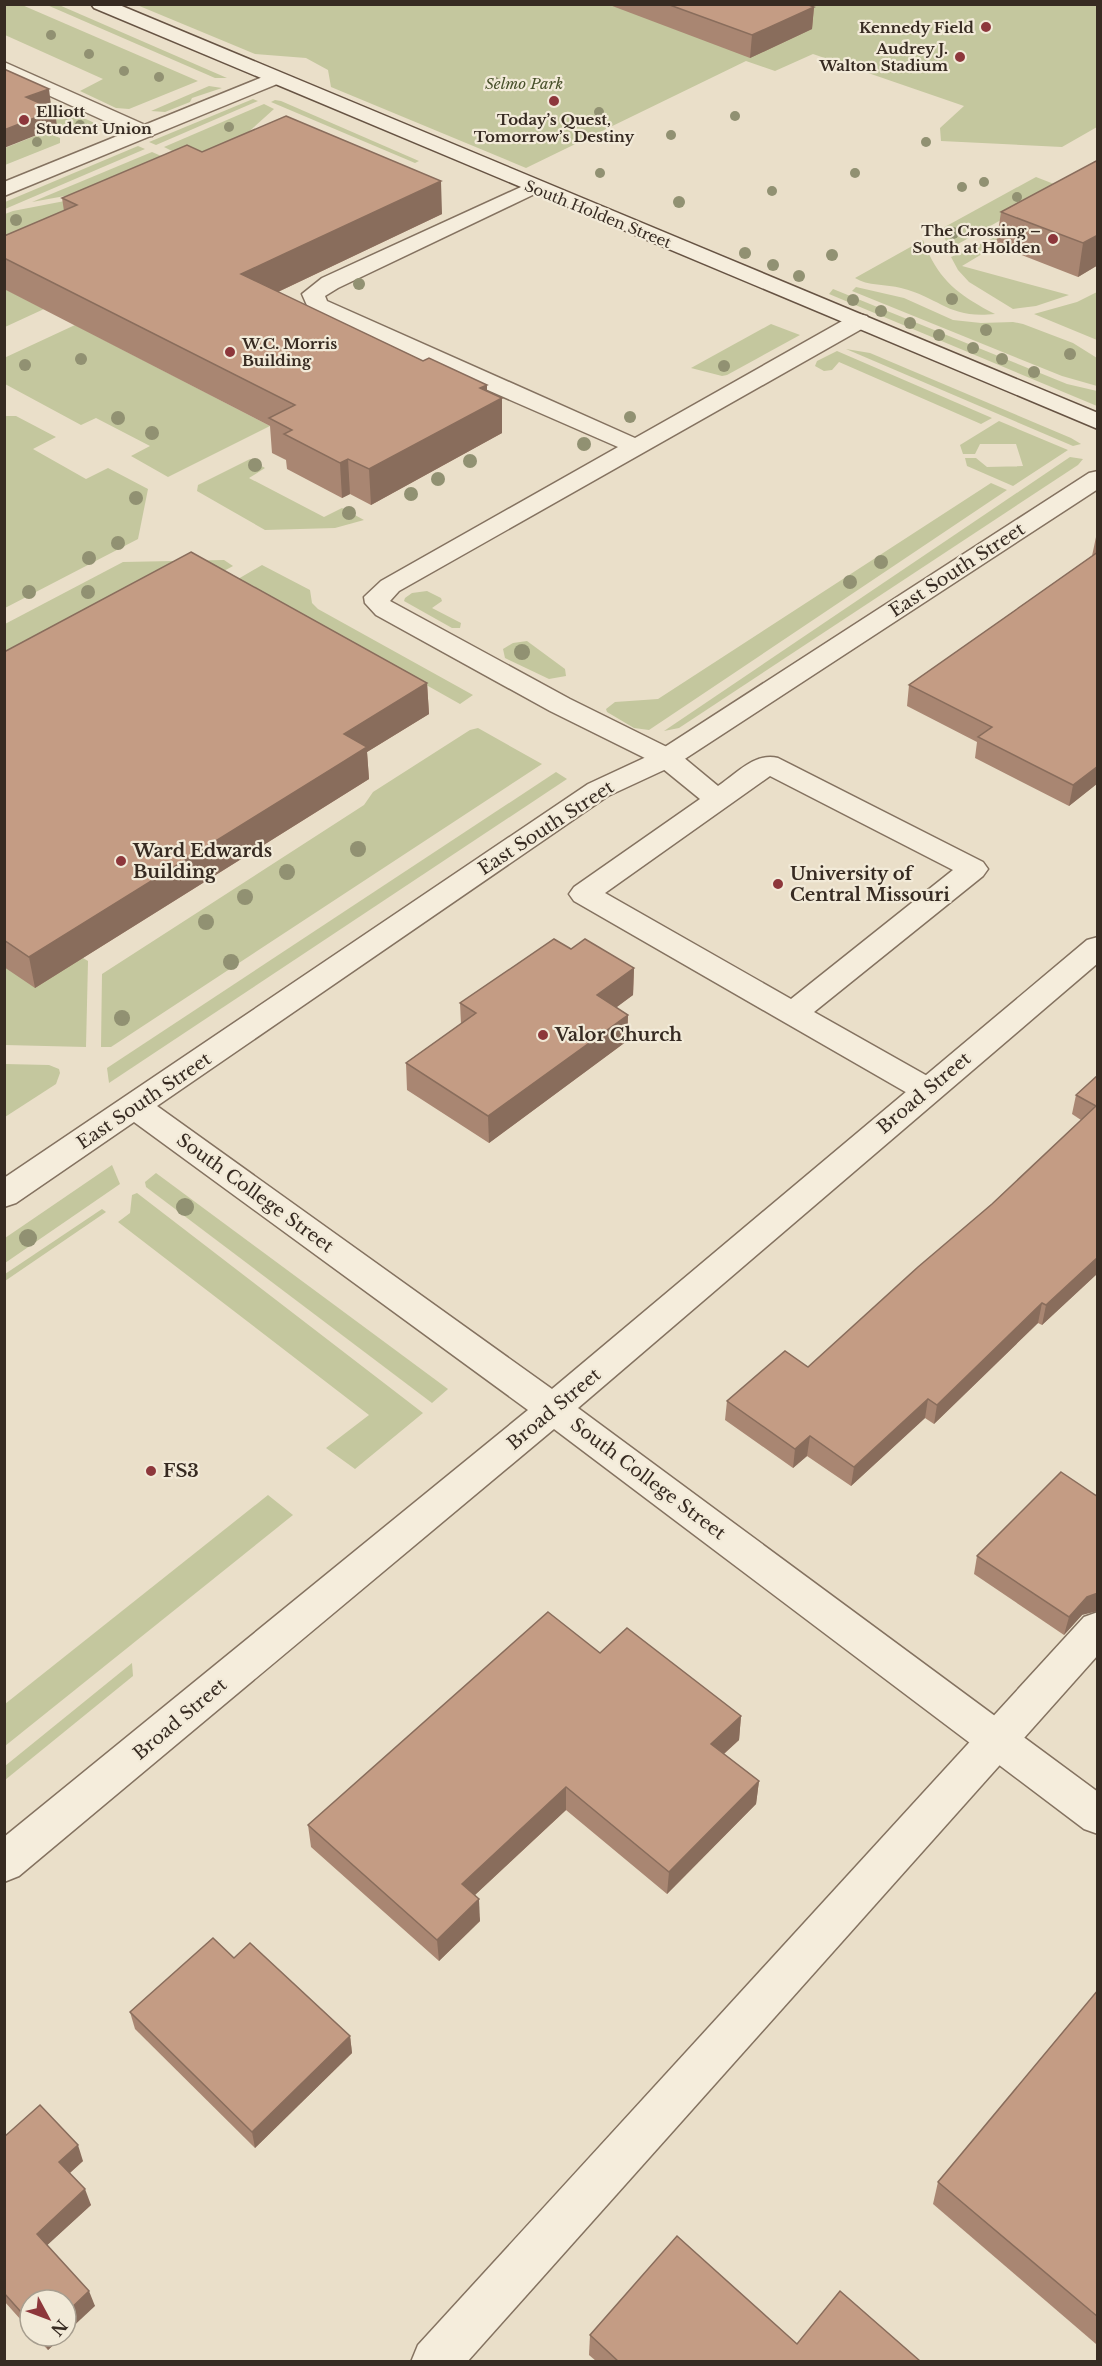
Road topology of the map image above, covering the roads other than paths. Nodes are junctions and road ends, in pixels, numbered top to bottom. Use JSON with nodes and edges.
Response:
{"nodes":[{"id":1,"x":100,"y":4,"type":"edge"},
{"id":2,"x":4,"y":68,"type":"edge"},
{"id":3,"x":275,"y":78,"type":"junction"},
{"id":4,"x":145,"y":132,"type":"junction"},
{"id":5,"x":534,"y":187,"type":"junction"},
{"id":6,"x":4,"y":190,"type":"edge"},
{"id":7,"x":859,"y":321,"type":"junction"},
{"id":8,"x":1098,"y":422,"type":"edge"},
{"id":9,"x":637,"y":447,"type":"junction"},
{"id":10,"x":1098,"y":478,"type":"edge"},
{"id":11,"x":667,"y":759,"type":"junction"},
{"id":12,"x":717,"y":799,"type":"junction"},
{"id":13,"x":1098,"y":947,"type":"edge"},
{"id":14,"x":793,"y":1013,"type":"junction"},
{"id":15,"x":927,"y":1090,"type":"junction"},
{"id":16,"x":136,"y":1107,"type":"junction"},
{"id":17,"x":4,"y":1195,"type":"edge"},
{"id":18,"x":553,"y":1409,"type":"junction"},
{"id":19,"x":1098,"y":1628,"type":"edge"},
{"id":20,"x":996,"y":1738,"type":"junction"},
{"id":21,"x":1098,"y":1816,"type":"edge"},
{"id":22,"x":4,"y":1863,"type":"edge"},
{"id":23,"x":435,"y":2361,"type":"edge"}],
"edges":[{"from":1,"to":3,"type":"street","name":"South Holden Street"},
{"from":2,"to":4,"type":"street"},
{"from":3,"to":4,"type":"street"},
{"from":3,"to":5,"type":"street","name":"South Holden Street"},
{"from":4,"to":6,"type":"street"},
{"from":5,"to":7,"type":"street","name":"South Holden Street"},
{"from":5,"to":9,"type":"street"},
{"from":7,"to":8,"type":"street","name":"South Holden Street"},
{"from":7,"to":9,"type":"street"},
{"from":9,"to":11,"type":"street"},
{"from":10,"to":11,"type":"street","name":"East South Street"},
{"from":11,"to":12,"type":"street"},
{"from":11,"to":16,"type":"street","name":"East South Street"},
{"from":12,"to":14,"type":"street"},
{"from":12,"to":14,"type":"street"},
{"from":13,"to":15,"type":"street","name":"Broad Street"},
{"from":14,"to":15,"type":"street"},
{"from":15,"to":18,"type":"street","name":"Broad Street"},
{"from":16,"to":17,"type":"street","name":"East South Street"},
{"from":16,"to":18,"type":"street","name":"South College Street"},
{"from":18,"to":20,"type":"street","name":"South College Street"},
{"from":18,"to":22,"type":"street","name":"Broad Street"},
{"from":19,"to":20,"type":"street"},
{"from":20,"to":21,"type":"street","name":"South College Street"},
{"from":20,"to":23,"type":"street"}]}
